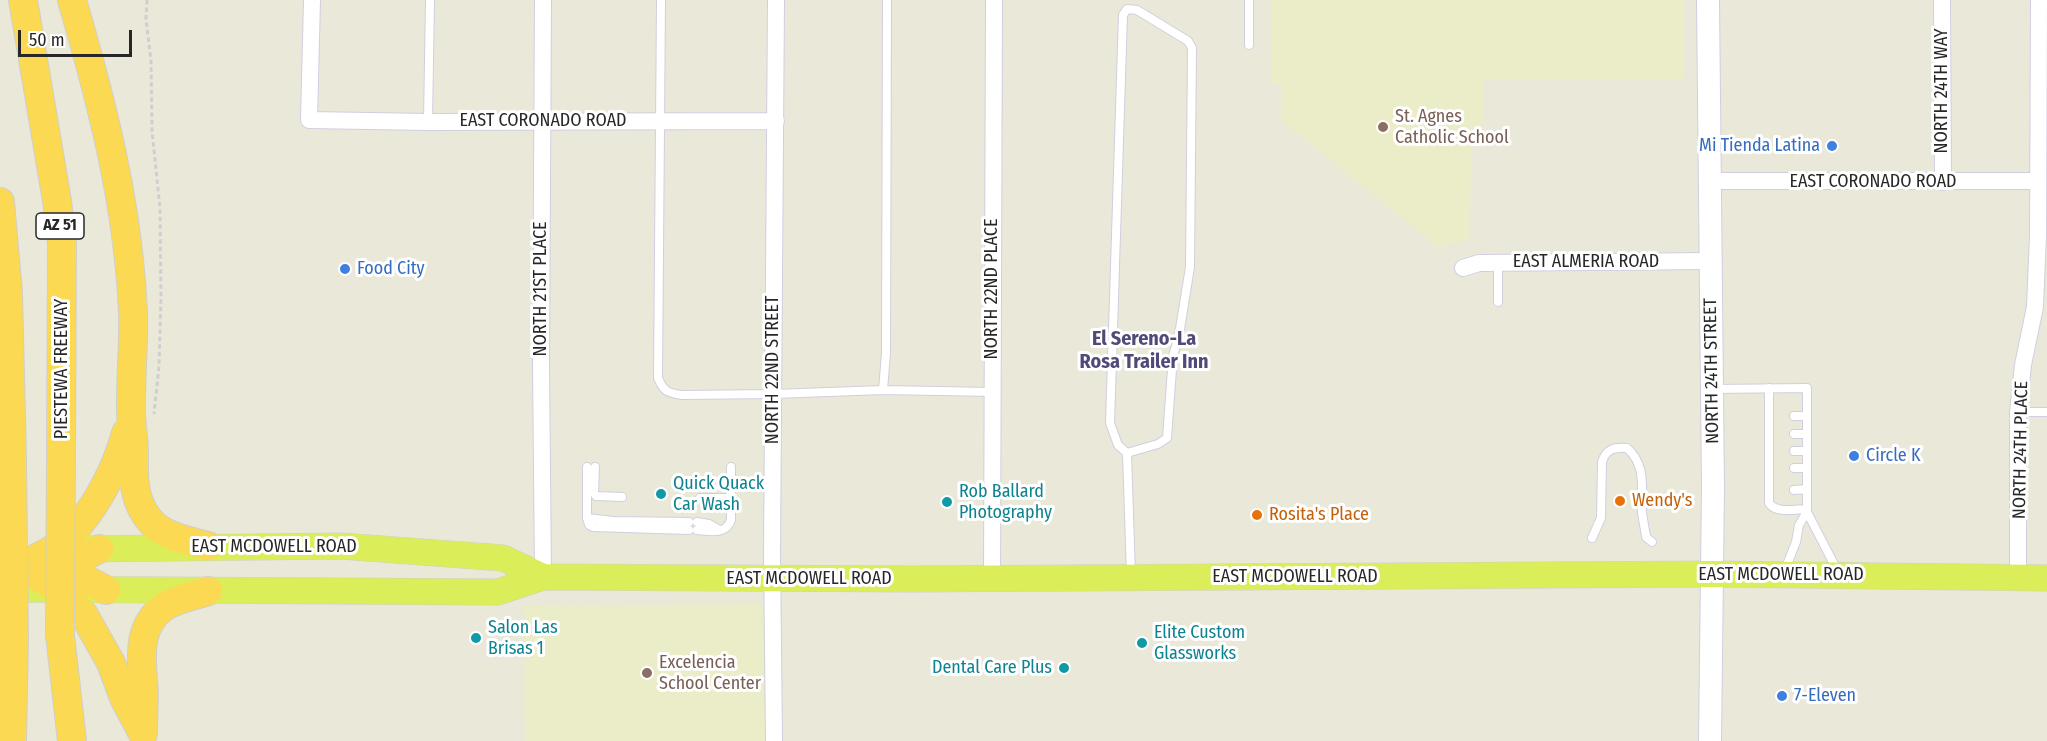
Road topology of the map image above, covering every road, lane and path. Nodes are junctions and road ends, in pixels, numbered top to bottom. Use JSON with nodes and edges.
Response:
{"nodes":[{"id":1,"x":23,"y":0,"type":"edge"},
{"id":2,"x":72,"y":0,"type":"edge"},
{"id":3,"x":147,"y":0,"type":"edge"},
{"id":4,"x":312,"y":0,"type":"edge"},
{"id":5,"x":430,"y":0,"type":"edge"},
{"id":6,"x":543,"y":0,"type":"edge"},
{"id":7,"x":661,"y":0,"type":"edge"},
{"id":8,"x":776,"y":0,"type":"edge"},
{"id":9,"x":887,"y":0,"type":"edge"},
{"id":10,"x":994,"y":0,"type":"edge"},
{"id":11,"x":1249,"y":0,"type":"edge"},
{"id":12,"x":1708,"y":0,"type":"edge"},
{"id":13,"x":1942,"y":0,"type":"edge"},
{"id":14,"x":2039,"y":0,"type":"edge"},
{"id":15,"x":1249,"y":45,"type":"dead end"},
{"id":16,"x":2042,"y":97,"type":"edge"},
{"id":17,"x":542,"y":120,"type":"junction"},
{"id":18,"x":660,"y":121,"type":"junction"},
{"id":19,"x":776,"y":121,"type":"junction"},
{"id":20,"x":428,"y":122,"type":"junction"},
{"id":21,"x":1710,"y":181,"type":"junction"},
{"id":22,"x":2037,"y":181,"type":"junction"},
{"id":23,"x":1942,"y":182,"type":"junction"},
{"id":24,"x":0,"y":202,"type":"edge"},
{"id":25,"x":2042,"y":203,"type":"edge"},
{"id":26,"x":1711,"y":261,"type":"junction"},
{"id":27,"x":1498,"y":263,"type":"junction"},
{"id":28,"x":1463,"y":268,"type":"dead end"},
{"id":29,"x":1498,"y":302,"type":"dead end"},
{"id":30,"x":2041,"y":307,"type":"edge"},
{"id":31,"x":1769,"y":388,"type":"junction"},
{"id":32,"x":1712,"y":389,"type":"junction"},
{"id":33,"x":883,"y":390,"type":"junction"},
{"id":34,"x":992,"y":392,"type":"junction"},
{"id":35,"x":774,"y":394,"type":"junction"},
{"id":36,"x":130,"y":405,"type":"junction"},
{"id":37,"x":2018,"y":412,"type":"junction"},
{"id":38,"x":2047,"y":412,"type":"edge"},
{"id":39,"x":1794,"y":416,"type":"dead end"},
{"id":40,"x":1807,"y":416,"type":"junction"},
{"id":41,"x":153,"y":425,"type":"dead end"},
{"id":42,"x":1794,"y":434,"type":"dead end"},
{"id":43,"x":1808,"y":434,"type":"junction"},
{"id":44,"x":1794,"y":451,"type":"dead end"},
{"id":45,"x":1807,"y":451,"type":"junction"},
{"id":46,"x":1127,"y":453,"type":"junction"},
{"id":47,"x":731,"y":467,"type":"dead end"},
{"id":48,"x":1794,"y":468,"type":"dead end"},
{"id":49,"x":1807,"y":468,"type":"junction"},
{"id":50,"x":1794,"y":489,"type":"dead end"},
{"id":51,"x":1807,"y":489,"type":"junction"},
{"id":52,"x":622,"y":497,"type":"dead end"},
{"id":53,"x":700,"y":498,"type":"dead end"},
{"id":54,"x":731,"y":498,"type":"junction"},
{"id":55,"x":1807,"y":510,"type":"junction"},
{"id":56,"x":0,"y":525,"type":"edge"},
{"id":57,"x":1592,"y":538,"type":"dead end"},
{"id":58,"x":1652,"y":542,"type":"dead end"},
{"id":59,"x":208,"y":546,"type":"junction"},
{"id":60,"x":99,"y":549,"type":"joint"},
{"id":61,"x":27,"y":567,"type":"edge"},
{"id":62,"x":1712,"y":574,"type":"junction"},
{"id":63,"x":1784,"y":574,"type":"junction"},
{"id":64,"x":1840,"y":575,"type":"junction"},
{"id":65,"x":543,"y":577,"type":"junction"},
{"id":66,"x":1131,"y":578,"type":"junction"},
{"id":67,"x":2018,"y":578,"type":"junction"},
{"id":68,"x":2047,"y":578,"type":"edge"},
{"id":69,"x":772,"y":579,"type":"junction"},
{"id":70,"x":992,"y":579,"type":"junction"},
{"id":71,"x":106,"y":590,"type":"joint"},
{"id":72,"x":208,"y":591,"type":"junction"},
{"id":73,"x":0,"y":608,"type":"edge"},
{"id":74,"x":60,"y":635,"type":"junction"},
{"id":75,"x":14,"y":639,"type":"junction"},
{"id":76,"x":0,"y":695,"type":"edge"},
{"id":77,"x":143,"y":737,"type":"edge"},
{"id":78,"x":12,"y":741,"type":"edge"},
{"id":79,"x":52,"y":741,"type":"edge"},
{"id":80,"x":72,"y":741,"type":"edge"},
{"id":81,"x":774,"y":741,"type":"edge"},
{"id":82,"x":1710,"y":741,"type":"edge"}],
"edges":[{"from":1,"to":74,"type":"highway","name":"PIESTEWA FREEWAY","number":"AZ 51","bridge":true},
{"from":2,"to":36,"type":"highway"},
{"from":3,"to":41,"type":"path"},
{"from":4,"to":20,"type":"street","name":"EAST CORONADO ROAD"},
{"from":5,"to":20,"type":"lane"},
{"from":6,"to":17,"type":"street","name":"NORTH 21ST PLACE"},
{"from":7,"to":18,"type":"lane"},
{"from":8,"to":19,"type":"street","name":"NORTH 22ND STREET"},
{"from":9,"to":33,"type":"lane"},
{"from":10,"to":34,"type":"street","name":"NORTH 22ND PLACE"},
{"from":11,"to":15,"type":"lane"},
{"from":12,"to":21,"type":"main road","name":"NORTH 24TH STREET"},
{"from":13,"to":23,"type":"street","name":"NORTH 24TH WAY"},
{"from":14,"to":16,"type":"street","name":"NORTH 24TH PLACE"},
{"from":16,"to":22,"type":"street","name":"NORTH 24TH PLACE"},
{"from":17,"to":18,"type":"street","name":"EAST CORONADO ROAD"},
{"from":17,"to":20,"type":"street","name":"EAST CORONADO ROAD"},
{"from":17,"to":65,"type":"street","name":"NORTH 21ST PLACE"},
{"from":18,"to":19,"type":"street","name":"EAST CORONADO ROAD"},
{"from":18,"to":35,"type":"lane"},
{"from":19,"to":35,"type":"street","name":"NORTH 22ND STREET"},
{"from":21,"to":23,"type":"street","name":"EAST CORONADO ROAD"},
{"from":21,"to":26,"type":"main road","name":"NORTH 24TH STREET"},
{"from":22,"to":23,"type":"street","name":"EAST CORONADO ROAD"},
{"from":22,"to":25,"type":"street","name":"NORTH 24TH PLACE"},
{"from":24,"to":75,"type":"highway","bridge":true},
{"from":25,"to":30,"type":"street","name":"NORTH 24TH PLACE"},
{"from":26,"to":27,"type":"street","name":"EAST ALMERIA ROAD"},
{"from":26,"to":32,"type":"main road","name":"NORTH 24TH STREET"},
{"from":27,"to":28,"type":"street","name":"EAST ALMERIA ROAD"},
{"from":27,"to":29,"type":"lane"},
{"from":30,"to":37,"type":"street","name":"NORTH 24TH PLACE"},
{"from":31,"to":32,"type":"lane"},
{"from":31,"to":40,"type":"lane"},
{"from":31,"to":55,"type":"lane"},
{"from":32,"to":62,"type":"main road","name":"NORTH 24TH STREET"},
{"from":33,"to":34,"type":"lane"},
{"from":33,"to":35,"type":"lane"},
{"from":34,"to":70,"type":"street","name":"NORTH 22ND PLACE"},
{"from":35,"to":69,"type":"street","name":"NORTH 22ND STREET"},
{"from":36,"to":59,"type":"highway"},
{"from":36,"to":61,"type":"highway"},
{"from":37,"to":38,"type":"lane"},
{"from":37,"to":67,"type":"street","name":"NORTH 24TH PLACE"},
{"from":39,"to":40,"type":"lane"},
{"from":40,"to":43,"type":"lane"},
{"from":42,"to":43,"type":"lane"},
{"from":43,"to":45,"type":"lane"},
{"from":44,"to":45,"type":"lane"},
{"from":45,"to":49,"type":"lane"},
{"from":46,"to":46,"type":"lane"},
{"from":46,"to":66,"type":"lane"},
{"from":47,"to":54,"type":"lane"},
{"from":48,"to":49,"type":"lane"},
{"from":49,"to":51,"type":"lane"},
{"from":50,"to":51,"type":"lane"},
{"from":51,"to":55,"type":"lane"},
{"from":52,"to":54,"type":"lane"},
{"from":53,"to":54,"type":"lane"},
{"from":55,"to":63,"type":"lane"},
{"from":55,"to":64,"type":"lane"},
{"from":56,"to":61,"type":"highway"},
{"from":57,"to":58,"type":"lane"},
{"from":59,"to":60,"type":"main road","name":"EAST MCDOWELL ROAD"},
{"from":59,"to":65,"type":"main road","name":"EAST MCDOWELL ROAD"},
{"from":60,"to":61,"type":"highway"},
{"from":61,"to":71,"type":"highway"},
{"from":61,"to":73,"type":"highway"},
{"from":61,"to":77,"type":"highway"},
{"from":62,"to":63,"type":"main road","name":"EAST MCDOWELL ROAD"},
{"from":62,"to":66,"type":"main road","name":"EAST MCDOWELL ROAD"},
{"from":62,"to":82,"type":"main road","name":"NORTH 24TH STREET"},
{"from":63,"to":64,"type":"main road","name":"EAST MCDOWELL ROAD"},
{"from":64,"to":67,"type":"main road","name":"EAST MCDOWELL ROAD"},
{"from":65,"to":69,"type":"main road","name":"EAST MCDOWELL ROAD"},
{"from":65,"to":72,"type":"main road","name":"EAST MCDOWELL ROAD"},
{"from":66,"to":70,"type":"main road","name":"EAST MCDOWELL ROAD"},
{"from":67,"to":68,"type":"main road","name":"EAST MCDOWELL ROAD"},
{"from":69,"to":70,"type":"main road","name":"EAST MCDOWELL ROAD"},
{"from":69,"to":81,"type":"street","name":"NORTH 22ND STREET"},
{"from":71,"to":72,"type":"main road","name":"EAST MCDOWELL ROAD"},
{"from":72,"to":77,"type":"highway"},
{"from":74,"to":79,"type":"highway","name":"PIESTEWA FREEWAY","number":"AZ 51"},
{"from":74,"to":80,"type":"highway"},
{"from":75,"to":76,"type":"highway"},
{"from":75,"to":78,"type":"highway"}]}
